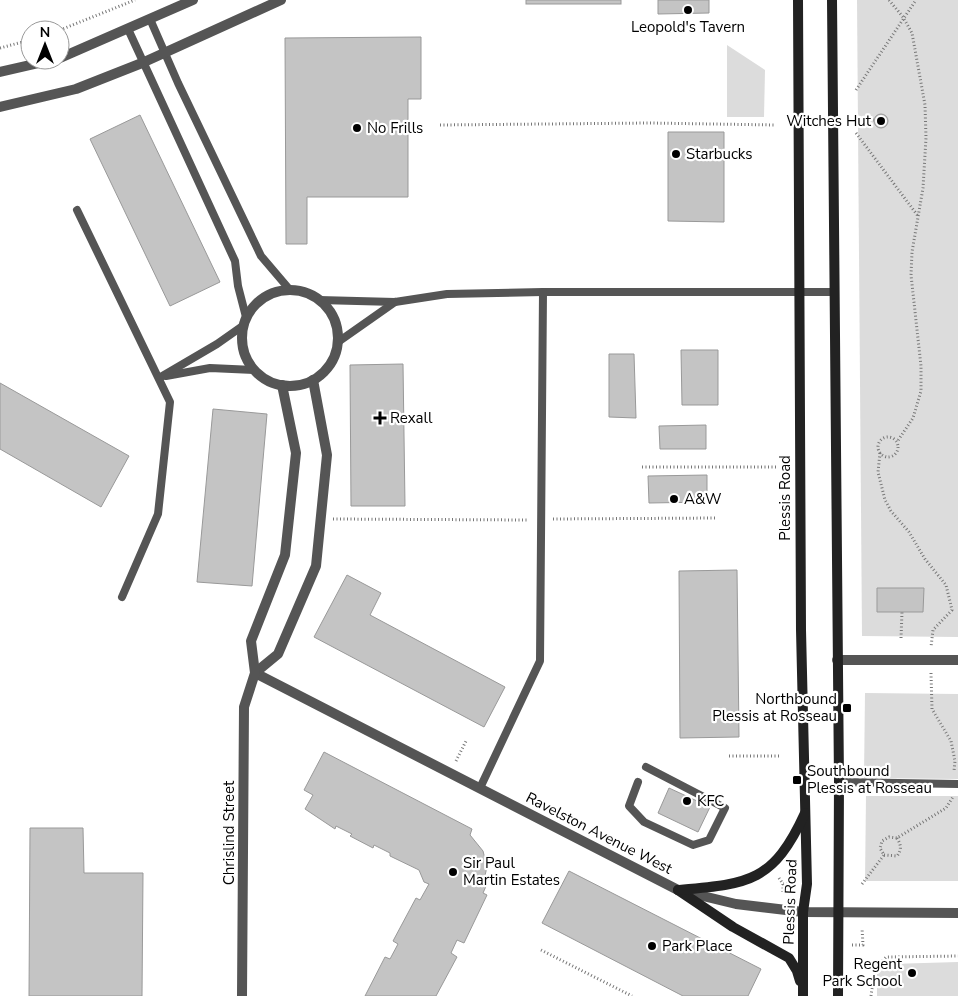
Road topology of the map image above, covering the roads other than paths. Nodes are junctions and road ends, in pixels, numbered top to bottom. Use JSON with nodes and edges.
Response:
{"nodes":[{"id":1,"x":193,"y":0,"type":"edge"},
{"id":2,"x":282,"y":0,"type":"edge"},
{"id":3,"x":798,"y":0,"type":"edge"},
{"id":4,"x":832,"y":0,"type":"edge"},
{"id":5,"x":150,"y":19,"type":"junction"},
{"id":6,"x":128,"y":29,"type":"junction"},
{"id":7,"x":164,"y":52,"type":"junction"},
{"id":8,"x":70,"y":54,"type":"edge"},
{"id":9,"x":142,"y":63,"type":"junction"},
{"id":10,"x":20,"y":67,"type":"edge"},
{"id":11,"x":0,"y":72,"type":"edge"},
{"id":12,"x":0,"y":107,"type":"edge"},
{"id":13,"x":76,"y":210,"type":"dead end"},
{"id":14,"x":290,"y":290,"type":"junction"},
{"id":15,"x":543,"y":292,"type":"junction"},
{"id":16,"x":835,"y":292,"type":"junction"},
{"id":17,"x":800,"y":294,"type":"junction"},
{"id":18,"x":319,"y":300,"type":"junction"},
{"id":19,"x":396,"y":302,"type":"junction"},
{"id":20,"x":245,"y":321,"type":"junction"},
{"id":21,"x":338,"y":342,"type":"junction"},
{"id":22,"x":254,"y":370,"type":"junction"},
{"id":23,"x":159,"y":378,"type":"junction"},
{"id":24,"x":313,"y":380,"type":"junction"},
{"id":25,"x":282,"y":385,"type":"junction"},
{"id":26,"x":122,"y":597,"type":"dead end"},
{"id":27,"x":837,"y":660,"type":"junction"},
{"id":28,"x":958,"y":660,"type":"edge"},
{"id":29,"x":255,"y":673,"type":"junction"},
{"id":30,"x":646,"y":767,"type":"dead end"},
{"id":31,"x":638,"y":782,"type":"dead end"},
{"id":32,"x":839,"y":782,"type":"junction"},
{"id":33,"x":958,"y":784,"type":"edge"},
{"id":34,"x":480,"y":788,"type":"junction"},
{"id":35,"x":806,"y":810,"type":"junction"},
{"id":36,"x":678,"y":890,"type":"junction"},
{"id":37,"x":803,"y":912,"type":"junction"},
{"id":38,"x":837,"y":912,"type":"junction"},
{"id":39,"x":958,"y":913,"type":"edge"},
{"id":40,"x":803,"y":994,"type":"edge"},
{"id":41,"x":242,"y":996,"type":"edge"},
{"id":42,"x":838,"y":996,"type":"edge"}],
"edges":[{"from":1,"to":5,"type":"street"},
{"from":2,"to":7,"type":"street"},
{"from":3,"to":17,"type":"main road","name":"Plessis Road"},
{"from":4,"to":16,"type":"main road"},
{"from":5,"to":6,"type":"street"},
{"from":5,"to":7,"type":"lane"},
{"from":6,"to":8,"type":"street"},
{"from":6,"to":9,"type":"lane"},
{"from":7,"to":9,"type":"street"},
{"from":7,"to":14,"type":"lane"},
{"from":9,"to":12,"type":"street"},
{"from":9,"to":20,"type":"lane"},
{"from":10,"to":11,"type":"street"},
{"from":13,"to":23,"type":"lane"},
{"from":14,"to":18,"type":"street"},
{"from":14,"to":20,"type":"street"},
{"from":15,"to":17,"type":"lane"},
{"from":15,"to":19,"type":"lane"},
{"from":15,"to":34,"type":"lane"},
{"from":16,"to":17,"type":"lane"},
{"from":16,"to":27,"type":"main road"},
{"from":17,"to":35,"type":"main road","name":"Plessis Road"},
{"from":18,"to":19,"type":"lane"},
{"from":18,"to":21,"type":"street"},
{"from":19,"to":21,"type":"lane"},
{"from":20,"to":22,"type":"street"},
{"from":20,"to":23,"type":"lane"},
{"from":21,"to":24,"type":"street"},
{"from":22,"to":23,"type":"lane"},
{"from":22,"to":25,"type":"street"},
{"from":23,"to":26,"type":"lane"},
{"from":24,"to":25,"type":"street"},
{"from":24,"to":29,"type":"street"},
{"from":25,"to":29,"type":"street"},
{"from":27,"to":28,"type":"street"},
{"from":27,"to":32,"type":"main road"},
{"from":29,"to":34,"type":"street","name":"Ravelston Avenue West"},
{"from":29,"to":41,"type":"street","name":"Chrislind Street"},
{"from":30,"to":31,"type":"lane"},
{"from":32,"to":33,"type":"lane"},
{"from":32,"to":38,"type":"main road"},
{"from":34,"to":36,"type":"street","name":"Ravelston Avenue West"},
{"from":35,"to":36,"type":"main road"},
{"from":35,"to":37,"type":"main road","name":"Plessis Road"},
{"from":36,"to":37,"type":"street","name":"Ravelston Avenue West"},
{"from":36,"to":40,"type":"main road"},
{"from":37,"to":38,"type":"street","name":"Ravelston Avenue West"},
{"from":37,"to":40,"type":"main road","name":"Plessis Road"},
{"from":38,"to":39,"type":"street","name":"Ravelston Avenue West"},
{"from":38,"to":42,"type":"main road"}]}
